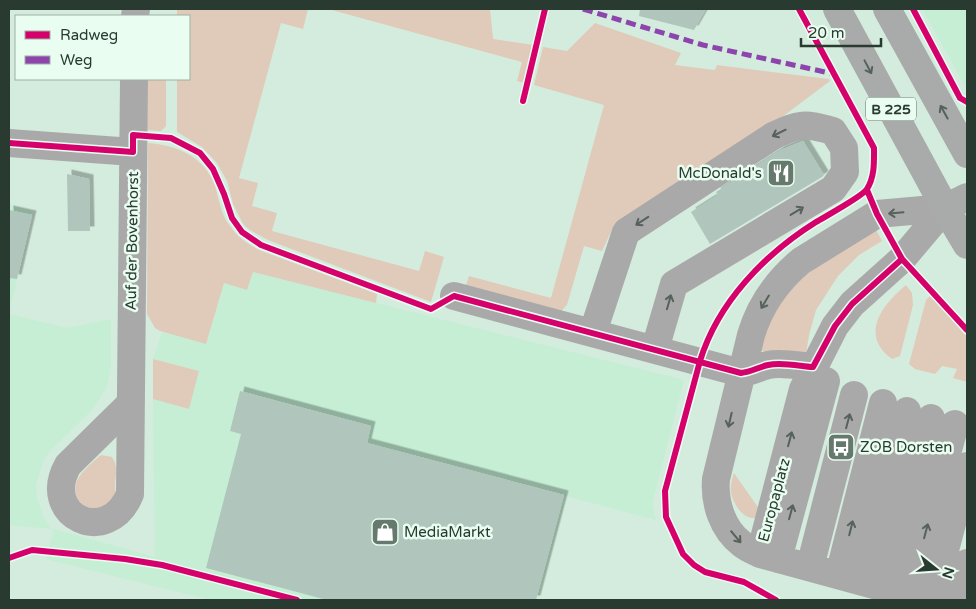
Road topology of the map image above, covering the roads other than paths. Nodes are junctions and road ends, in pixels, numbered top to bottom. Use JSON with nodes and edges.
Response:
{"nodes":[{"id":1,"x":837,"y":9,"type":"edge"},
{"id":2,"x":887,"y":9,"type":"edge"},
{"id":3,"x":134,"y":80,"type":"edge"},
{"id":4,"x":9,"y":143,"type":"edge"},
{"id":5,"x":133,"y":152,"type":"junction"},
{"id":6,"x":967,"y":154,"type":"edge"},
{"id":7,"x":956,"y":203,"type":"edge"},
{"id":8,"x":967,"y":245,"type":"edge"},
{"id":9,"x":454,"y":296,"type":"dead end"},
{"id":10,"x":593,"y":332,"type":"junction"},
{"id":11,"x":655,"y":349,"type":"junction"},
{"id":12,"x":741,"y":373,"type":"junction"},
{"id":13,"x":819,"y":374,"type":"junction"},
{"id":14,"x":854,"y":395,"type":"junction"},
{"id":15,"x":131,"y":403,"type":"dead end"},
{"id":16,"x":929,"y":417,"type":"edge"},
{"id":17,"x":967,"y":466,"type":"edge"},
{"id":18,"x":769,"y":556,"type":"junction"},
{"id":19,"x":967,"y":563,"type":"edge"},
{"id":20,"x":810,"y":568,"type":"junction"},
{"id":21,"x":893,"y":590,"type":"edge"},
{"id":22,"x":958,"y":600,"type":"edge"}],
"edges":[{"from":1,"to":7,"type":"main road","number":"B 225","one_way":true},
{"from":6,"to":2,"type":"main road","number":"B 225","one_way":true},
{"from":3,"to":5,"type":"street","name":"Auf der Bovenhorst"},
{"from":4,"to":5,"type":"street"},
{"from":5,"to":15,"type":"street","name":"Auf der Bovenhorst"},
{"from":7,"to":8,"type":"main road","number":"B 225"},
{"from":7,"to":12,"type":"street","name":"Europaplatz","one_way":true},
{"from":7,"to":13,"type":"street","name":"Europaplatz"},
{"from":9,"to":10,"type":"street"},
{"from":10,"to":11,"type":"street"},
{"from":11,"to":10,"type":"street","one_way":true},
{"from":11,"to":12,"type":"street"},
{"from":12,"to":13,"type":"street"},
{"from":12,"to":18,"type":"street","name":"Europaplatz","one_way":true},
{"from":13,"to":14,"type":"street"},
{"from":18,"to":13,"type":"street","name":"Europaplatz","one_way":true},
{"from":14,"to":16,"type":"street"},
{"from":20,"to":14,"type":"street","one_way":true},
{"from":21,"to":16,"type":"street","one_way":true},
{"from":21,"to":16,"type":"street","one_way":true},
{"from":17,"to":21,"type":"street"},
{"from":18,"to":20,"type":"street"},
{"from":19,"to":22,"type":"street"},
{"from":20,"to":21,"type":"street"}]}
